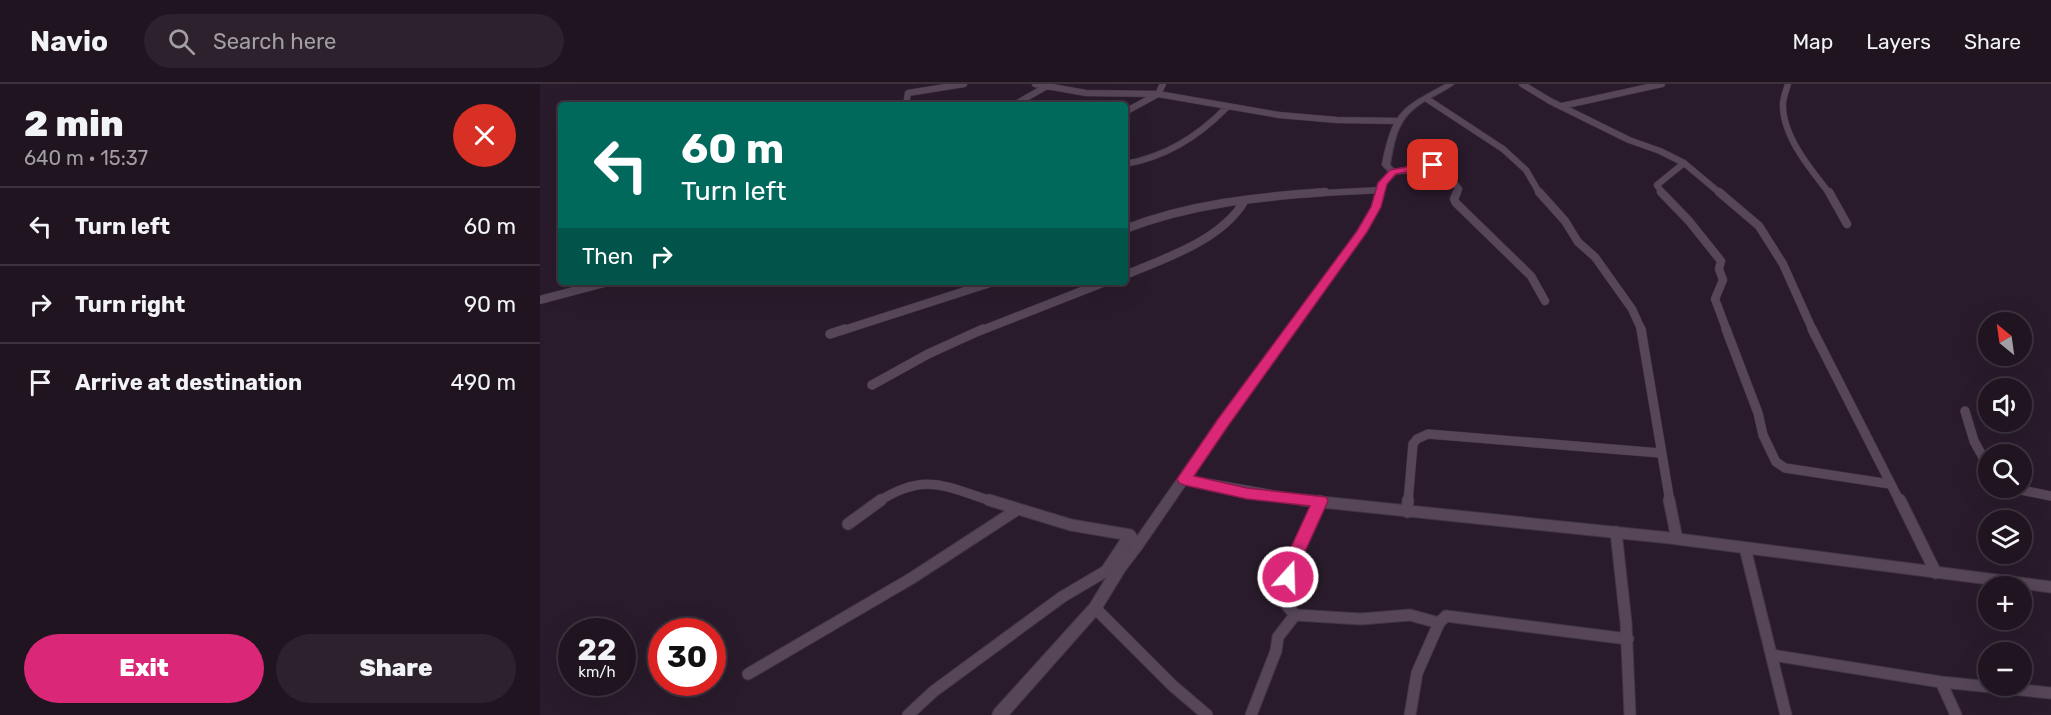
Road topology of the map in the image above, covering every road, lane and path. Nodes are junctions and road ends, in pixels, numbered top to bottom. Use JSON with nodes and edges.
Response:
{"nodes":[{"id":1,"x":964,"y":84,"type":"edge"},
{"id":2,"x":1035,"y":84,"type":"edge"},
{"id":3,"x":1163,"y":84,"type":"edge"},
{"id":4,"x":1451,"y":84,"type":"edge"},
{"id":5,"x":1522,"y":84,"type":"edge"},
{"id":6,"x":1662,"y":84,"type":"edge"},
{"id":7,"x":1788,"y":84,"type":"edge"},
{"id":8,"x":1047,"y":86,"type":"junction"},
{"id":9,"x":1158,"y":94,"type":"junction"},
{"id":10,"x":1427,"y":99,"type":"junction"},
{"id":11,"x":906,"y":102,"type":"edge"},
{"id":12,"x":1021,"y":102,"type":"edge"},
{"id":13,"x":1562,"y":106,"type":"junction"},
{"id":14,"x":1227,"y":108,"type":"junction"},
{"id":15,"x":1128,"y":110,"type":"edge"},
{"id":16,"x":1399,"y":121,"type":"junction"},
{"id":17,"x":1128,"y":163,"type":"edge"},
{"id":18,"x":1684,"y":163,"type":"junction"},
{"id":19,"x":1393,"y":172,"type":"junction"},
{"id":20,"x":1381,"y":190,"type":"junction"},
{"id":21,"x":1245,"y":200,"type":"junction"},
{"id":22,"x":1847,"y":224,"type":"dead end"},
{"id":23,"x":1128,"y":228,"type":"edge"},
{"id":24,"x":1128,"y":274,"type":"edge"},
{"id":25,"x":597,"y":285,"type":"edge"},
{"id":26,"x":984,"y":285,"type":"edge"},
{"id":27,"x":1097,"y":285,"type":"edge"},
{"id":28,"x":540,"y":300,"type":"edge"},
{"id":29,"x":1545,"y":301,"type":"dead end"},
{"id":30,"x":830,"y":334,"type":"dead end"},
{"id":31,"x":872,"y":385,"type":"dead end"},
{"id":32,"x":1965,"y":411,"type":"dead end"},
{"id":33,"x":1978,"y":448,"type":"edge"},
{"id":34,"x":1660,"y":453,"type":"junction"},
{"id":35,"x":1184,"y":479,"type":"junction"},
{"id":36,"x":1890,"y":484,"type":"junction"},
{"id":37,"x":2032,"y":492,"type":"edge"},
{"id":38,"x":2051,"y":496,"type":"edge"},
{"id":39,"x":1320,"y":501,"type":"junction"},
{"id":40,"x":1018,"y":509,"type":"junction"},
{"id":41,"x":1407,"y":512,"type":"junction"},
{"id":42,"x":848,"y":524,"type":"dead end"},
{"id":43,"x":1617,"y":532,"type":"junction"},
{"id":44,"x":1130,"y":535,"type":"junction"},
{"id":45,"x":1677,"y":539,"type":"junction"},
{"id":46,"x":1137,"y":546,"type":"junction"},
{"id":47,"x":1745,"y":548,"type":"junction"},
{"id":48,"x":1936,"y":573,"type":"junction"},
{"id":49,"x":2051,"y":587,"type":"edge"},
{"id":50,"x":1095,"y":608,"type":"junction"},
{"id":51,"x":1294,"y":615,"type":"junction"},
{"id":52,"x":1439,"y":623,"type":"junction"},
{"id":53,"x":1629,"y":639,"type":"junction"},
{"id":54,"x":1772,"y":655,"type":"junction"},
{"id":55,"x":748,"y":674,"type":"dead end"},
{"id":56,"x":1941,"y":682,"type":"junction"},
{"id":57,"x":2051,"y":693,"type":"edge"},
{"id":58,"x":909,"y":715,"type":"edge"},
{"id":59,"x":999,"y":715,"type":"edge"},
{"id":60,"x":1208,"y":715,"type":"edge"},
{"id":61,"x":1251,"y":715,"type":"edge"},
{"id":62,"x":1410,"y":715,"type":"edge"},
{"id":63,"x":1630,"y":715,"type":"edge"},
{"id":64,"x":1786,"y":715,"type":"edge"},
{"id":65,"x":1956,"y":715,"type":"edge"}],
"edges":[{"from":1,"to":11,"type":"street"},
{"from":2,"to":8,"type":"street"},
{"from":3,"to":9,"type":"street"},
{"from":4,"to":10,"type":"street"},
{"from":5,"to":13,"type":"street"},
{"from":6,"to":13,"type":"street"},
{"from":7,"to":22,"type":"street"},
{"from":8,"to":9,"type":"street"},
{"from":8,"to":12,"type":"street"},
{"from":9,"to":14,"type":"street"},
{"from":9,"to":15,"type":"street"},
{"from":10,"to":16,"type":"street"},
{"from":10,"to":34,"type":"street"},
{"from":13,"to":18,"type":"street"},
{"from":14,"to":16,"type":"street"},
{"from":14,"to":17,"type":"street"},
{"from":16,"to":19,"type":"street"},
{"from":18,"to":36,"type":"street"},
{"from":18,"to":36,"type":"street"},
{"from":19,"to":20,"type":"street"},
{"from":19,"to":29,"type":"street"},
{"from":20,"to":21,"type":"street"},
{"from":20,"to":35,"type":"street"},
{"from":21,"to":23,"type":"street"},
{"from":21,"to":24,"type":"street"},
{"from":25,"to":28,"type":"street"},
{"from":26,"to":30,"type":"street"},
{"from":27,"to":31,"type":"street"},
{"from":32,"to":33,"type":"street"},
{"from":34,"to":41,"type":"street"},
{"from":34,"to":45,"type":"street"},
{"from":35,"to":39,"type":"street"},
{"from":35,"to":46,"type":"street"},
{"from":36,"to":48,"type":"street"},
{"from":37,"to":38,"type":"street"},
{"from":39,"to":41,"type":"street"},
{"from":39,"to":51,"type":"street"},
{"from":40,"to":42,"type":"street"},
{"from":40,"to":44,"type":"street"},
{"from":40,"to":55,"type":"street"},
{"from":41,"to":43,"type":"street"},
{"from":43,"to":45,"type":"street"},
{"from":43,"to":53,"type":"street"},
{"from":44,"to":46,"type":"street"},
{"from":44,"to":58,"type":"street"},
{"from":45,"to":47,"type":"street"},
{"from":46,"to":50,"type":"street"},
{"from":47,"to":48,"type":"street"},
{"from":47,"to":54,"type":"street"},
{"from":48,"to":49,"type":"street"},
{"from":50,"to":59,"type":"street"},
{"from":50,"to":60,"type":"street"},
{"from":51,"to":52,"type":"street"},
{"from":51,"to":61,"type":"street"},
{"from":52,"to":53,"type":"street"},
{"from":52,"to":62,"type":"street"},
{"from":53,"to":63,"type":"street"},
{"from":54,"to":56,"type":"street"},
{"from":54,"to":64,"type":"street"},
{"from":56,"to":57,"type":"street"},
{"from":56,"to":65,"type":"street"}]}
